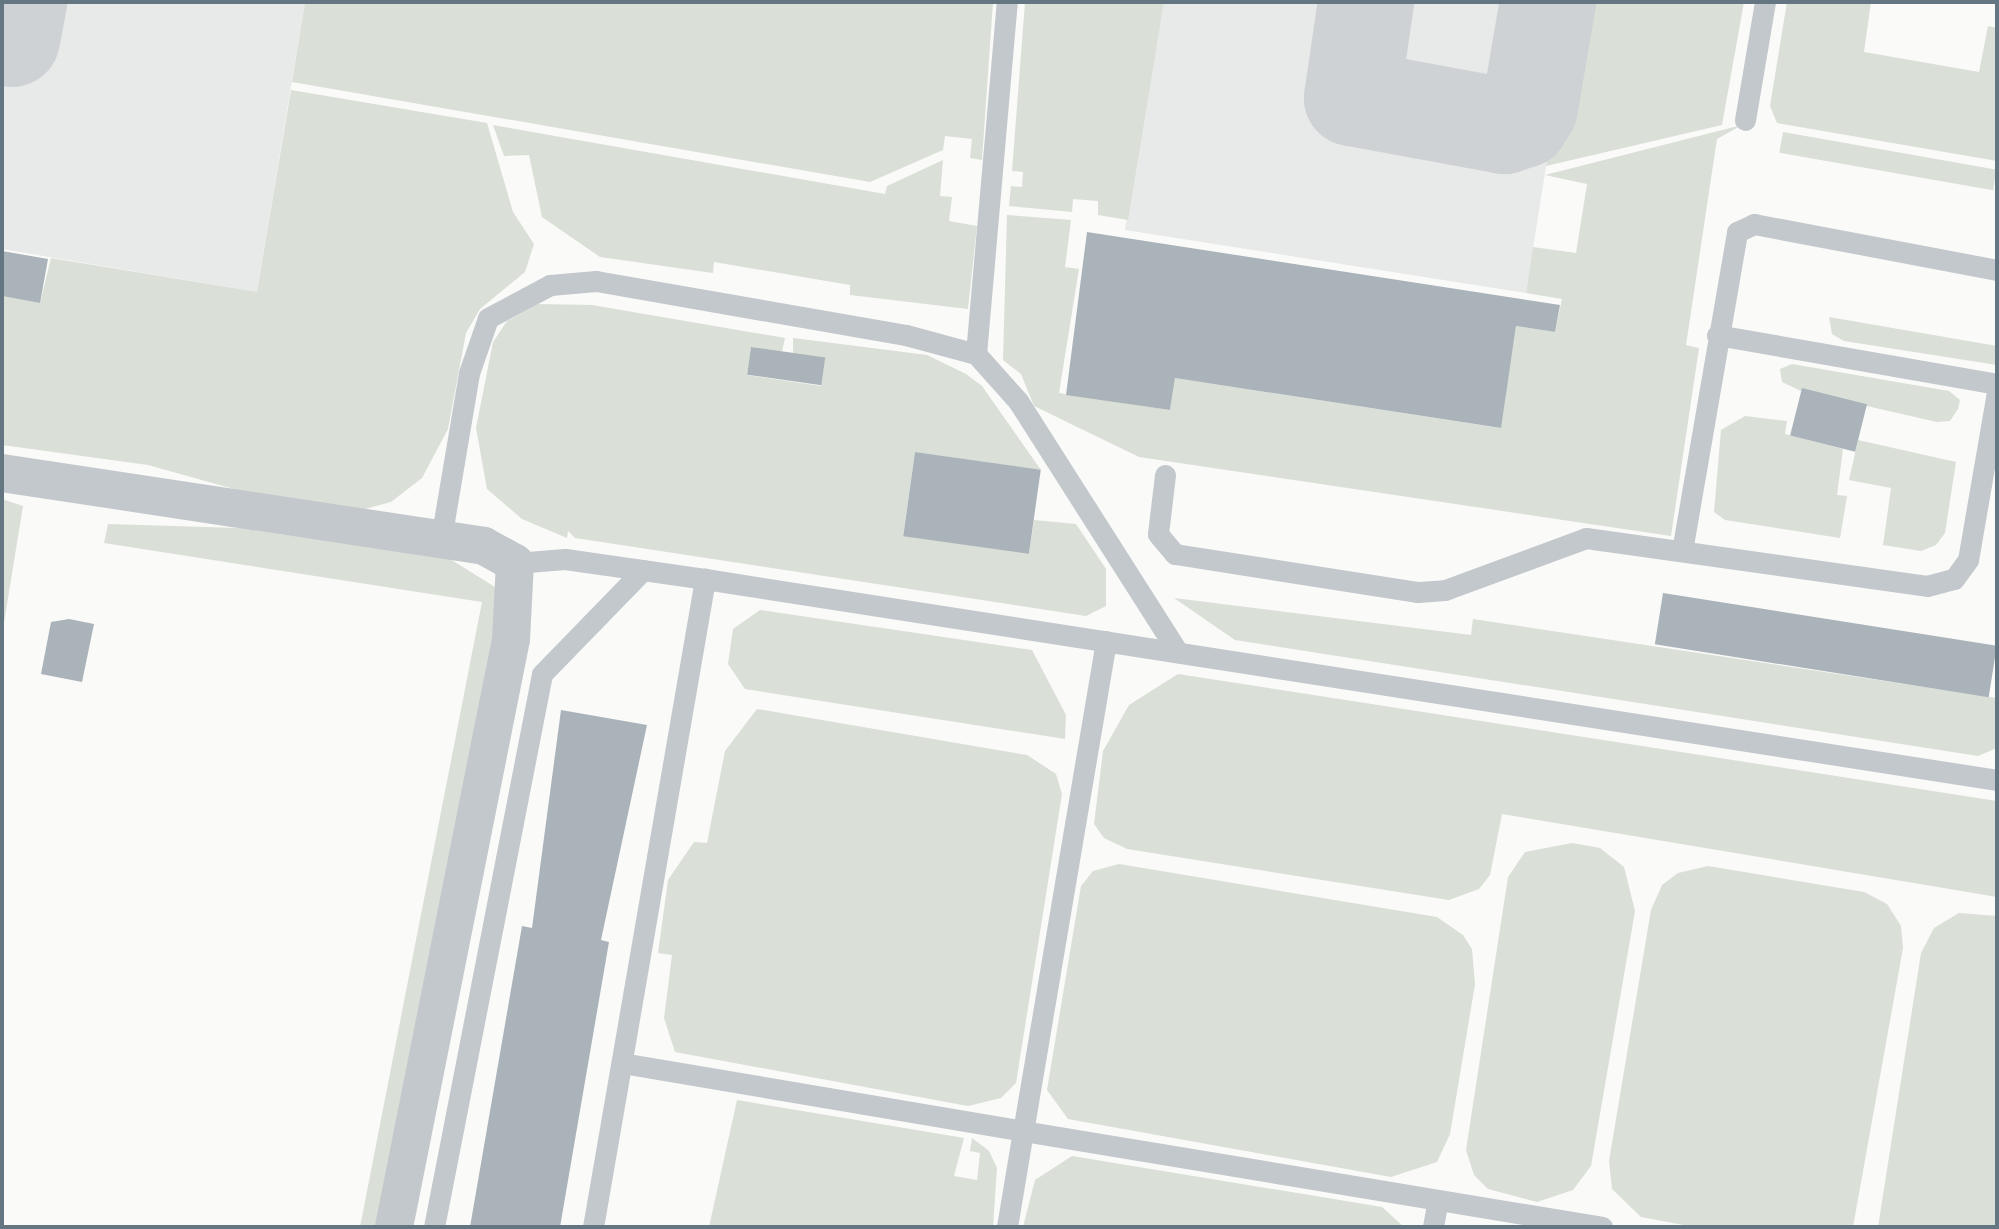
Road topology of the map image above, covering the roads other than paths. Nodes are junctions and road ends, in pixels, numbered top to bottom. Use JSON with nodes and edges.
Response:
{"nodes":[{"id":1,"x":1007,"y":2,"type":"edge"},
{"id":2,"x":1765,"y":2,"type":"edge"},
{"id":3,"x":1745,"y":120,"type":"dead end"},
{"id":4,"x":1997,"y":270,"type":"edge"},
{"id":5,"x":1717,"y":335,"type":"junction"},
{"id":6,"x":976,"y":354,"type":"junction"},
{"id":7,"x":1997,"y":384,"type":"edge"},
{"id":8,"x":1997,"y":392,"type":"edge"},
{"id":9,"x":2,"y":473,"type":"edge"},
{"id":10,"x":1165,"y":475,"type":"dead end"},
{"id":11,"x":441,"y":539,"type":"junction"},
{"id":12,"x":1682,"y":551,"type":"junction"},
{"id":13,"x":514,"y":563,"type":"junction"},
{"id":14,"x":643,"y":570,"type":"junction"},
{"id":15,"x":705,"y":579,"type":"junction"},
{"id":16,"x":1106,"y":641,"type":"junction"},
{"id":17,"x":1178,"y":652,"type":"junction"},
{"id":18,"x":1997,"y":780,"type":"edge"},
{"id":19,"x":622,"y":1063,"type":"junction"},
{"id":20,"x":1023,"y":1131,"type":"junction"},
{"id":21,"x":1438,"y":1200,"type":"junction"},
{"id":22,"x":394,"y":1227,"type":"edge"},
{"id":23,"x":434,"y":1227,"type":"edge"},
{"id":24,"x":593,"y":1227,"type":"edge"},
{"id":25,"x":1007,"y":1227,"type":"edge"},
{"id":26,"x":1433,"y":1227,"type":"edge"},
{"id":27,"x":1602,"y":1227,"type":"edge"}],
"edges":[{"from":1,"to":6,"type":"lane"},
{"from":2,"to":3,"type":"lane"},
{"from":4,"to":5,"type":"lane"},
{"from":5,"to":7,"type":"lane"},
{"from":5,"to":12,"type":"lane"},
{"from":6,"to":11,"type":"lane"},
{"from":6,"to":17,"type":"lane"},
{"from":8,"to":12,"type":"lane"},
{"from":9,"to":11,"type":"street"},
{"from":10,"to":12,"type":"lane"},
{"from":11,"to":13,"type":"street"},
{"from":13,"to":14,"type":"lane"},
{"from":13,"to":22,"type":"street"},
{"from":14,"to":15,"type":"lane"},
{"from":14,"to":23,"type":"lane"},
{"from":15,"to":16,"type":"lane"},
{"from":15,"to":19,"type":"lane"},
{"from":16,"to":17,"type":"lane"},
{"from":16,"to":20,"type":"lane"},
{"from":17,"to":18,"type":"lane"},
{"from":19,"to":20,"type":"lane"},
{"from":19,"to":24,"type":"lane"},
{"from":20,"to":21,"type":"lane"},
{"from":20,"to":25,"type":"lane"},
{"from":21,"to":26,"type":"lane"},
{"from":21,"to":27,"type":"lane"}]}
